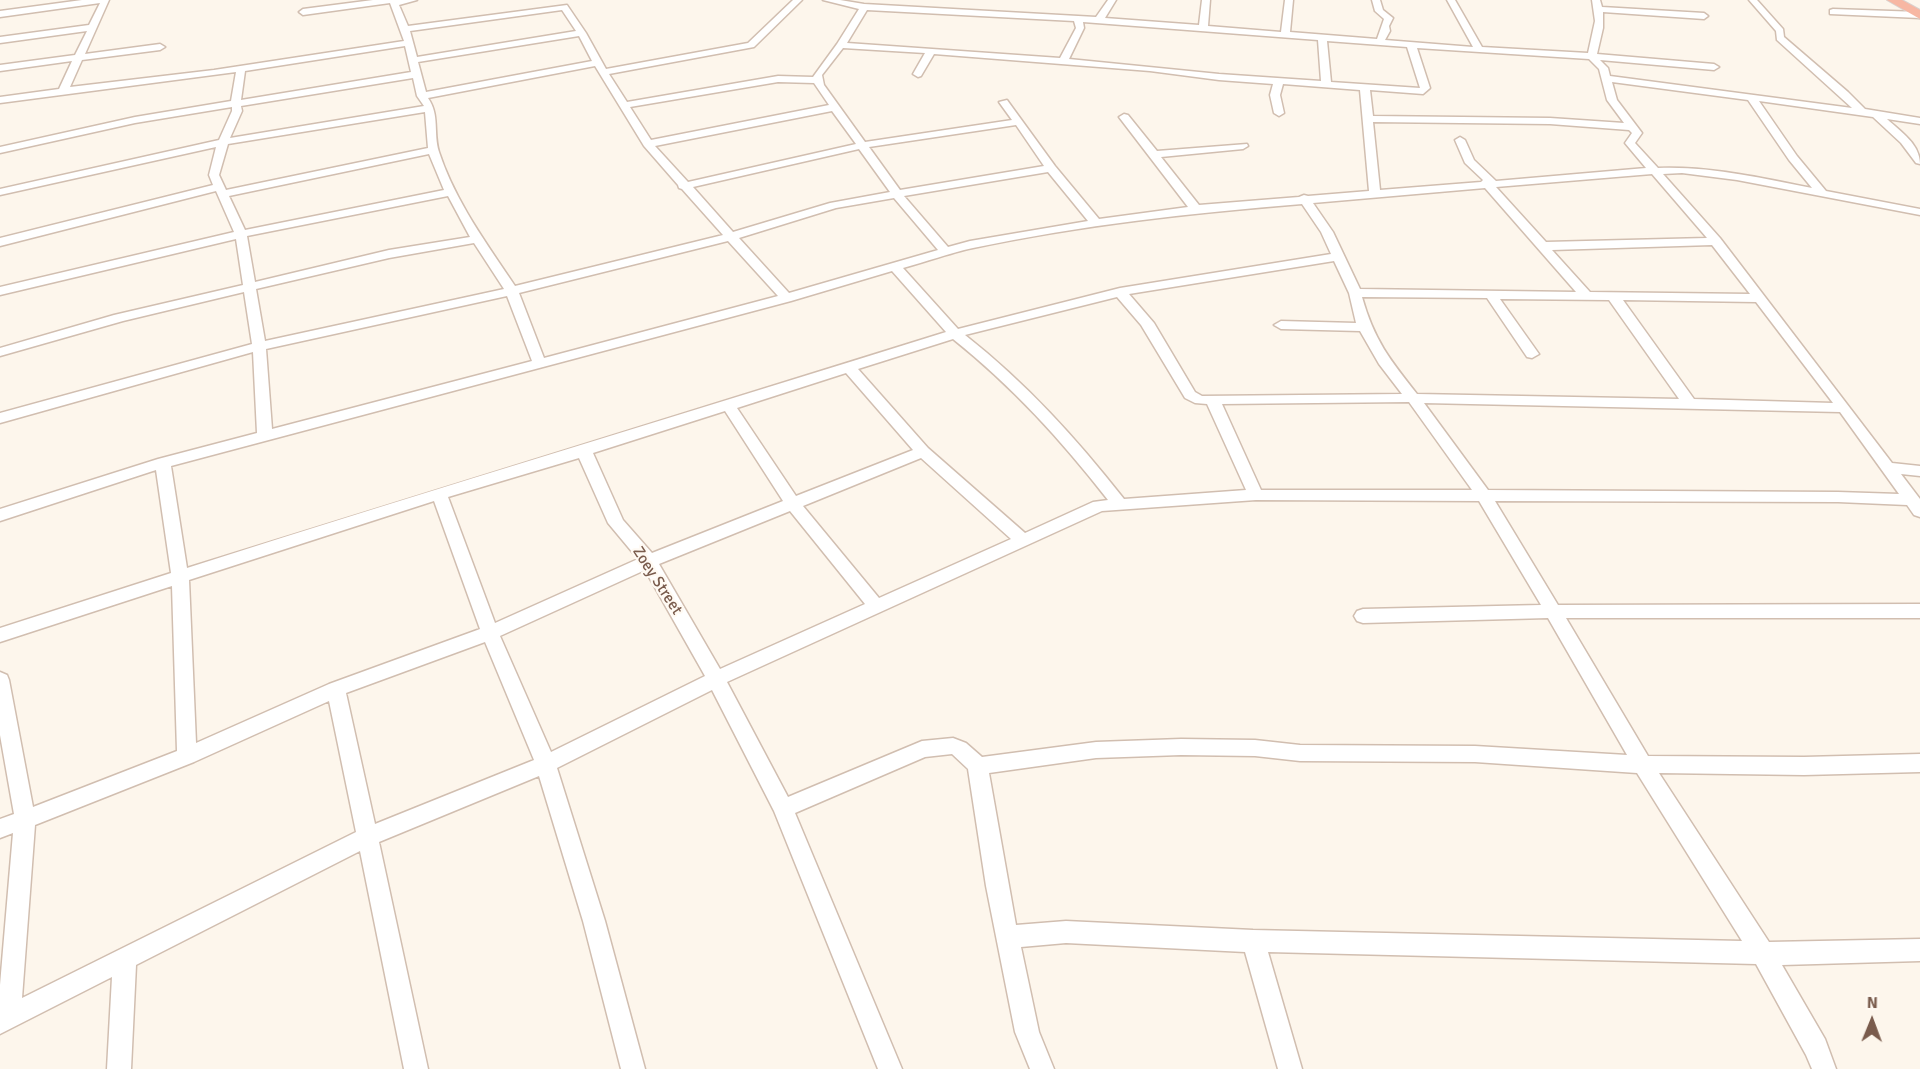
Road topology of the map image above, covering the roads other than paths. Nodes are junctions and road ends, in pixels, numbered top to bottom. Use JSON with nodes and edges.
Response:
{"nodes":[{"id":1,"x":100,"y":0,"type":"edge"},
{"id":2,"x":105,"y":0,"type":"edge"},
{"id":3,"x":413,"y":0,"type":"edge"},
{"id":4,"x":798,"y":0,"type":"edge"},
{"id":5,"x":827,"y":0,"type":"edge"},
{"id":6,"x":952,"y":0,"type":"edge"},
{"id":7,"x":1112,"y":0,"type":"edge"},
{"id":8,"x":1206,"y":0,"type":"edge"},
{"id":9,"x":1289,"y":0,"type":"edge"},
{"id":10,"x":1376,"y":0,"type":"edge"},
{"id":11,"x":1451,"y":0,"type":"edge"},
{"id":12,"x":1753,"y":0,"type":"edge"},
{"id":13,"x":1893,"y":0,"type":"edge"},
{"id":14,"x":1904,"y":0,"type":"edge"},
{"id":15,"x":394,"y":1,"type":"edge"},
{"id":16,"x":840,"y":1,"type":"edge"},
{"id":17,"x":563,"y":4,"type":"edge"},
{"id":18,"x":1597,"y":4,"type":"edge"},
{"id":19,"x":864,"y":7,"type":"junction"},
{"id":20,"x":1920,"y":9,"type":"edge"},
{"id":21,"x":946,"y":10,"type":"junction"},
{"id":22,"x":303,"y":12,"type":"dead end"},
{"id":23,"x":1833,"y":12,"type":"dead end"},
{"id":24,"x":0,"y":14,"type":"edge"},
{"id":25,"x":1920,"y":15,"type":"edge"},
{"id":26,"x":1704,"y":16,"type":"dead end"},
{"id":27,"x":1078,"y":19,"type":"junction"},
{"id":28,"x":1100,"y":20,"type":"junction"},
{"id":29,"x":93,"y":27,"type":"junction"},
{"id":30,"x":1203,"y":28,"type":"junction"},
{"id":31,"x":405,"y":29,"type":"junction"},
{"id":32,"x":582,"y":33,"type":"junction"},
{"id":33,"x":1285,"y":34,"type":"junction"},
{"id":34,"x":1322,"y":38,"type":"junction"},
{"id":35,"x":0,"y":40,"type":"edge"},
{"id":36,"x":1380,"y":41,"type":"junction"},
{"id":37,"x":407,"y":43,"type":"junction"},
{"id":38,"x":1412,"y":44,"type":"junction"},
{"id":39,"x":841,"y":45,"type":"junction"},
{"id":40,"x":160,"y":47,"type":"dead end"},
{"id":41,"x":932,"y":50,"type":"junction"},
{"id":42,"x":1479,"y":50,"type":"junction"},
{"id":43,"x":1592,"y":56,"type":"junction"},
{"id":44,"x":77,"y":58,"type":"junction"},
{"id":45,"x":413,"y":60,"type":"junction"},
{"id":46,"x":1063,"y":61,"type":"junction"},
{"id":47,"x":600,"y":67,"type":"junction"},
{"id":48,"x":1714,"y":67,"type":"dead end"},
{"id":49,"x":0,"y":68,"type":"edge"},
{"id":50,"x":241,"y":68,"type":"junction"},
{"id":51,"x":418,"y":74,"type":"junction"},
{"id":52,"x":918,"y":74,"type":"dead end"},
{"id":53,"x":1605,"y":78,"type":"junction"},
{"id":54,"x":818,"y":80,"type":"junction"},
{"id":55,"x":1279,"y":81,"type":"junction"},
{"id":56,"x":1326,"y":85,"type":"junction"},
{"id":57,"x":1365,"y":87,"type":"junction"},
{"id":58,"x":63,"y":91,"type":"junction"},
{"id":59,"x":422,"y":96,"type":"junction"},
{"id":60,"x":1751,"y":97,"type":"junction"},
{"id":61,"x":0,"y":100,"type":"edge"},
{"id":62,"x":236,"y":102,"type":"junction"},
{"id":63,"x":1004,"y":102,"type":"dead end"},
{"id":64,"x":626,"y":105,"type":"junction"},
{"id":65,"x":836,"y":107,"type":"junction"},
{"id":66,"x":430,"y":108,"type":"junction"},
{"id":67,"x":1862,"y":111,"type":"junction"},
{"id":68,"x":1279,"y":113,"type":"dead end"},
{"id":69,"x":1877,"y":115,"type":"junction"},
{"id":70,"x":1124,"y":117,"type":"dead end"},
{"id":71,"x":1370,"y":119,"type":"junction"},
{"id":72,"x":1920,"y":121,"type":"edge"},
{"id":73,"x":1018,"y":122,"type":"junction"},
{"id":74,"x":1634,"y":127,"type":"junction"},
{"id":75,"x":1460,"y":140,"type":"dead end"},
{"id":76,"x":223,"y":142,"type":"junction"},
{"id":77,"x":648,"y":144,"type":"junction"},
{"id":78,"x":862,"y":145,"type":"junction"},
{"id":79,"x":1243,"y":146,"type":"dead end"},
{"id":80,"x":0,"y":150,"type":"edge"},
{"id":81,"x":433,"y":150,"type":"junction"},
{"id":82,"x":1153,"y":155,"type":"junction"},
{"id":83,"x":1641,"y":156,"type":"junction"},
{"id":84,"x":1920,"y":161,"type":"edge"},
{"id":85,"x":1051,"y":168,"type":"junction"},
{"id":86,"x":1682,"y":170,"type":"junction"},
{"id":87,"x":1656,"y":171,"type":"junction"},
{"id":88,"x":1489,"y":183,"type":"junction"},
{"id":89,"x":683,"y":186,"type":"junction"},
{"id":90,"x":220,"y":190,"type":"junction"},
{"id":91,"x":0,"y":192,"type":"edge"},
{"id":92,"x":451,"y":192,"type":"junction"},
{"id":93,"x":1375,"y":193,"type":"junction"},
{"id":94,"x":897,"y":194,"type":"junction"},
{"id":95,"x":1823,"y":194,"type":"junction"},
{"id":96,"x":1304,"y":198,"type":"junction"},
{"id":97,"x":1196,"y":209,"type":"junction"},
{"id":98,"x":1920,"y":212,"type":"edge"},
{"id":99,"x":1096,"y":223,"type":"junction"},
{"id":100,"x":241,"y":234,"type":"junction"},
{"id":101,"x":730,"y":237,"type":"junction"},
{"id":102,"x":477,"y":239,"type":"junction"},
{"id":103,"x":1716,"y":241,"type":"junction"},
{"id":104,"x":0,"y":242,"type":"edge"},
{"id":105,"x":1542,"y":246,"type":"junction"},
{"id":106,"x":945,"y":251,"type":"junction"},
{"id":107,"x":1337,"y":257,"type":"junction"},
{"id":108,"x":894,"y":266,"type":"junction"},
{"id":109,"x":249,"y":288,"type":"junction"},
{"id":110,"x":0,"y":291,"type":"edge"},
{"id":111,"x":512,"y":291,"type":"junction"},
{"id":112,"x":1120,"y":292,"type":"junction"},
{"id":113,"x":1355,"y":293,"type":"junction"},
{"id":114,"x":1492,"y":296,"type":"junction"},
{"id":115,"x":1587,"y":296,"type":"junction"},
{"id":116,"x":1613,"y":296,"type":"junction"},
{"id":117,"x":786,"y":298,"type":"junction"},
{"id":118,"x":1759,"y":298,"type":"junction"},
{"id":119,"x":1281,"y":325,"type":"dead end"},
{"id":120,"x":1364,"y":327,"type":"junction"},
{"id":121,"x":955,"y":334,"type":"junction"},
{"id":122,"x":259,"y":346,"type":"junction"},
{"id":123,"x":0,"y":352,"type":"edge"},
{"id":124,"x":1532,"y":354,"type":"dead end"},
{"id":125,"x":539,"y":362,"type":"junction"},
{"id":126,"x":848,"y":367,"type":"junction"},
{"id":127,"x":1413,"y":398,"type":"junction"},
{"id":128,"x":1213,"y":401,"type":"junction"},
{"id":129,"x":1689,"y":402,"type":"junction"},
{"id":130,"x":728,"y":405,"type":"junction"},
{"id":131,"x":1844,"y":408,"type":"junction"},
{"id":132,"x":0,"y":418,"type":"edge"},
{"id":133,"x":265,"y":436,"type":"junction"},
{"id":134,"x":584,"y":451,"type":"junction"},
{"id":135,"x":923,"y":452,"type":"junction"},
{"id":136,"x":163,"y":463,"type":"junction"},
{"id":137,"x":1887,"y":467,"type":"junction"},
{"id":138,"x":1920,"y":471,"type":"edge"},
{"id":139,"x":439,"y":494,"type":"junction"},
{"id":140,"x":1256,"y":495,"type":"junction"},
{"id":141,"x":1484,"y":496,"type":"junction"},
{"id":142,"x":1119,"y":503,"type":"junction"},
{"id":143,"x":793,"y":504,"type":"junction"},
{"id":144,"x":1916,"y":506,"type":"edge"},
{"id":145,"x":0,"y":515,"type":"edge"},
{"id":146,"x":1022,"y":539,"type":"junction"},
{"id":147,"x":649,"y":561,"type":"junction"},
{"id":148,"x":180,"y":576,"type":"junction"},
{"id":149,"x":876,"y":606,"type":"junction"},
{"id":150,"x":1920,"y":611,"type":"edge"},
{"id":151,"x":1554,"y":612,"type":"junction"},
{"id":152,"x":1363,"y":616,"type":"dead end"},
{"id":153,"x":490,"y":633,"type":"junction"},
{"id":154,"x":0,"y":635,"type":"edge"},
{"id":155,"x":716,"y":678,"type":"junction"},
{"id":156,"x":0,"y":680,"type":"edge"},
{"id":157,"x":336,"y":689,"type":"junction"},
{"id":158,"x":187,"y":756,"type":"junction"},
{"id":159,"x":1920,"y":763,"type":"edge"},
{"id":160,"x":546,"y":764,"type":"junction"},
{"id":161,"x":1642,"y":764,"type":"junction"},
{"id":162,"x":978,"y":766,"type":"junction"},
{"id":163,"x":783,"y":809,"type":"junction"},
{"id":164,"x":25,"y":820,"type":"junction"},
{"id":165,"x":0,"y":829,"type":"edge"},
{"id":166,"x":367,"y":837,"type":"junction"},
{"id":167,"x":1008,"y":937,"type":"junction"},
{"id":168,"x":1253,"y":941,"type":"junction"},
{"id":169,"x":1920,"y":950,"type":"edge"},
{"id":170,"x":1762,"y":952,"type":"junction"},
{"id":171,"x":125,"y":960,"type":"junction"},
{"id":172,"x":4,"y":1020,"type":"edge"},
{"id":173,"x":119,"y":1069,"type":"edge"},
{"id":174,"x":416,"y":1069,"type":"edge"},
{"id":175,"x":633,"y":1069,"type":"edge"},
{"id":176,"x":890,"y":1069,"type":"edge"},
{"id":177,"x":1042,"y":1069,"type":"edge"},
{"id":178,"x":1290,"y":1069,"type":"edge"},
{"id":179,"x":1824,"y":1069,"type":"edge"}],
"edges":[{"from":1,"to":24,"type":"street"},
{"from":2,"to":29,"type":"street"},
{"from":3,"to":15,"type":"street"},
{"from":4,"to":47,"type":"street"},
{"from":5,"to":16,"type":"street"},
{"from":6,"to":21,"type":"street"},
{"from":7,"to":28,"type":"street"},
{"from":8,"to":30,"type":"street"},
{"from":9,"to":33,"type":"street"},
{"from":10,"to":36,"type":"street"},
{"from":11,"to":42,"type":"street"},
{"from":12,"to":67,"type":"street"},
{"from":13,"to":25,"type":"highway"},
{"from":14,"to":20,"type":"highway"},
{"from":15,"to":22,"type":"street"},
{"from":15,"to":31,"type":"street"},
{"from":16,"to":19,"type":"street"},
{"from":17,"to":31,"type":"street"},
{"from":17,"to":32,"type":"street"},
{"from":18,"to":26,"type":"street"},
{"from":18,"to":43,"type":"street"},
{"from":19,"to":21,"type":"street"},
{"from":19,"to":39,"type":"street"},
{"from":21,"to":27,"type":"street"},
{"from":23,"to":25,"type":"street"},
{"from":27,"to":28,"type":"street"},
{"from":27,"to":46,"type":"street"},
{"from":28,"to":30,"type":"street"},
{"from":29,"to":35,"type":"street"},
{"from":29,"to":44,"type":"street"},
{"from":30,"to":33,"type":"street"},
{"from":31,"to":37,"type":"street"},
{"from":32,"to":45,"type":"street"},
{"from":32,"to":47,"type":"street"},
{"from":33,"to":34,"type":"street"},
{"from":34,"to":36,"type":"street"},
{"from":34,"to":56,"type":"street"},
{"from":36,"to":38,"type":"street"},
{"from":37,"to":45,"type":"street"},
{"from":37,"to":50,"type":"street"},
{"from":38,"to":42,"type":"street"},
{"from":38,"to":57,"type":"street"},
{"from":39,"to":41,"type":"street"},
{"from":39,"to":54,"type":"street"},
{"from":40,"to":44,"type":"street"},
{"from":41,"to":46,"type":"street"},
{"from":41,"to":52,"type":"street"},
{"from":42,"to":43,"type":"street"},
{"from":43,"to":48,"type":"street"},
{"from":43,"to":53,"type":"street"},
{"from":44,"to":49,"type":"street"},
{"from":44,"to":58,"type":"street"},
{"from":45,"to":51,"type":"street"},
{"from":46,"to":55,"type":"street"},
{"from":47,"to":59,"type":"street"},
{"from":47,"to":64,"type":"street"},
{"from":50,"to":58,"type":"street"},
{"from":50,"to":62,"type":"street"},
{"from":51,"to":59,"type":"street"},
{"from":51,"to":62,"type":"street"},
{"from":53,"to":60,"type":"street"},
{"from":53,"to":74,"type":"street"},
{"from":54,"to":64,"type":"street"},
{"from":54,"to":65,"type":"street"},
{"from":55,"to":56,"type":"street"},
{"from":55,"to":68,"type":"street"},
{"from":56,"to":57,"type":"street"},
{"from":57,"to":71,"type":"street"},
{"from":58,"to":61,"type":"street"},
{"from":59,"to":66,"type":"street"},
{"from":60,"to":67,"type":"street"},
{"from":60,"to":95,"type":"street"},
{"from":62,"to":76,"type":"street"},
{"from":62,"to":80,"type":"street"},
{"from":63,"to":73,"type":"street"},
{"from":64,"to":77,"type":"street"},
{"from":65,"to":77,"type":"street"},
{"from":65,"to":78,"type":"street"},
{"from":66,"to":76,"type":"street"},
{"from":66,"to":81,"type":"street"},
{"from":67,"to":69,"type":"street"},
{"from":69,"to":72,"type":"street"},
{"from":69,"to":84,"type":"street"},
{"from":70,"to":82,"type":"street"},
{"from":71,"to":74,"type":"street"},
{"from":71,"to":93,"type":"street"},
{"from":73,"to":78,"type":"street"},
{"from":73,"to":85,"type":"street"},
{"from":74,"to":83,"type":"street"},
{"from":75,"to":88,"type":"street"},
{"from":76,"to":90,"type":"street"},
{"from":76,"to":91,"type":"street"},
{"from":77,"to":89,"type":"street"},
{"from":78,"to":89,"type":"street"},
{"from":78,"to":94,"type":"street"},
{"from":79,"to":82,"type":"street"},
{"from":81,"to":90,"type":"street"},
{"from":81,"to":92,"type":"street"},
{"from":82,"to":97,"type":"street"},
{"from":83,"to":86,"type":"street"},
{"from":83,"to":87,"type":"street"},
{"from":85,"to":94,"type":"street"},
{"from":85,"to":99,"type":"street"},
{"from":86,"to":87,"type":"street"},
{"from":86,"to":95,"type":"street"},
{"from":87,"to":88,"type":"street"},
{"from":87,"to":103,"type":"street"},
{"from":88,"to":93,"type":"street"},
{"from":88,"to":105,"type":"street"},
{"from":89,"to":101,"type":"street"},
{"from":90,"to":100,"type":"street"},
{"from":90,"to":104,"type":"street"},
{"from":92,"to":100,"type":"street"},
{"from":92,"to":102,"type":"street"},
{"from":93,"to":96,"type":"street"},
{"from":94,"to":101,"type":"street"},
{"from":94,"to":106,"type":"street"},
{"from":95,"to":98,"type":"street"},
{"from":96,"to":97,"type":"street"},
{"from":96,"to":107,"type":"street"},
{"from":97,"to":99,"type":"street"},
{"from":99,"to":106,"type":"street"},
{"from":100,"to":109,"type":"street"},
{"from":100,"to":110,"type":"street"},
{"from":101,"to":111,"type":"street"},
{"from":101,"to":117,"type":"street"},
{"from":102,"to":109,"type":"street"},
{"from":102,"to":111,"type":"street"},
{"from":103,"to":105,"type":"street"},
{"from":103,"to":118,"type":"street"},
{"from":105,"to":115,"type":"street"},
{"from":106,"to":108,"type":"street"},
{"from":107,"to":112,"type":"street"},
{"from":107,"to":113,"type":"street"},
{"from":108,"to":117,"type":"street"},
{"from":108,"to":121,"type":"street"},
{"from":109,"to":122,"type":"street"},
{"from":109,"to":123,"type":"street"},
{"from":111,"to":122,"type":"street"},
{"from":111,"to":125,"type":"street"},
{"from":112,"to":121,"type":"street"},
{"from":112,"to":128,"type":"street"},
{"from":113,"to":114,"type":"street"},
{"from":113,"to":120,"type":"street"},
{"from":114,"to":115,"type":"street"},
{"from":114,"to":124,"type":"street"},
{"from":115,"to":116,"type":"street"},
{"from":116,"to":118,"type":"street"},
{"from":116,"to":129,"type":"street"},
{"from":117,"to":125,"type":"street"},
{"from":118,"to":131,"type":"street"},
{"from":119,"to":120,"type":"street"},
{"from":120,"to":127,"type":"street"},
{"from":121,"to":126,"type":"street"},
{"from":121,"to":142,"type":"street"},
{"from":122,"to":132,"type":"street"},
{"from":122,"to":133,"type":"street"},
{"from":125,"to":133,"type":"street"},
{"from":126,"to":130,"type":"street"},
{"from":126,"to":135,"type":"street"},
{"from":127,"to":128,"type":"street"},
{"from":127,"to":129,"type":"street"},
{"from":127,"to":141,"type":"street"},
{"from":128,"to":140,"type":"street"},
{"from":129,"to":131,"type":"street"},
{"from":130,"to":134,"type":"street"},
{"from":130,"to":143,"type":"street"},
{"from":131,"to":137,"type":"street"},
{"from":133,"to":136,"type":"street"},
{"from":134,"to":139,"type":"street"},
{"from":134,"to":147,"type":"street","name":"Zoey Street"},
{"from":135,"to":143,"type":"street"},
{"from":135,"to":146,"type":"street"},
{"from":136,"to":145,"type":"street"},
{"from":136,"to":148,"type":"street"},
{"from":137,"to":138,"type":"street"},
{"from":137,"to":144,"type":"street"},
{"from":139,"to":148,"type":"street"},
{"from":139,"to":153,"type":"street"},
{"from":140,"to":141,"type":"street"},
{"from":140,"to":142,"type":"street"},
{"from":141,"to":144,"type":"street"},
{"from":141,"to":151,"type":"street"},
{"from":142,"to":146,"type":"street"},
{"from":143,"to":147,"type":"street"},
{"from":143,"to":149,"type":"street"},
{"from":146,"to":149,"type":"street"},
{"from":147,"to":153,"type":"street"},
{"from":147,"to":155,"type":"street","name":"Zoey Street"},
{"from":148,"to":154,"type":"street"},
{"from":148,"to":158,"type":"street"},
{"from":149,"to":155,"type":"street"},
{"from":150,"to":151,"type":"street"},
{"from":151,"to":152,"type":"street"},
{"from":151,"to":161,"type":"street"},
{"from":153,"to":157,"type":"street"},
{"from":153,"to":160,"type":"street"},
{"from":155,"to":160,"type":"street"},
{"from":155,"to":163,"type":"street","name":"Zoey Street"},
{"from":156,"to":164,"type":"street"},
{"from":157,"to":158,"type":"street"},
{"from":157,"to":166,"type":"street"},
{"from":158,"to":164,"type":"street"},
{"from":159,"to":161,"type":"street"},
{"from":160,"to":166,"type":"street"},
{"from":160,"to":175,"type":"street"},
{"from":161,"to":162,"type":"street"},
{"from":161,"to":170,"type":"street"},
{"from":162,"to":163,"type":"street"},
{"from":162,"to":167,"type":"street"},
{"from":163,"to":176,"type":"street","name":"Zoey Street"},
{"from":164,"to":165,"type":"street"},
{"from":164,"to":172,"type":"street"},
{"from":166,"to":171,"type":"street"},
{"from":166,"to":174,"type":"street"},
{"from":167,"to":168,"type":"street"},
{"from":167,"to":177,"type":"street"},
{"from":168,"to":170,"type":"street"},
{"from":168,"to":178,"type":"street"},
{"from":169,"to":170,"type":"street"},
{"from":170,"to":179,"type":"street"},
{"from":171,"to":172,"type":"street"},
{"from":171,"to":173,"type":"street"}]}
